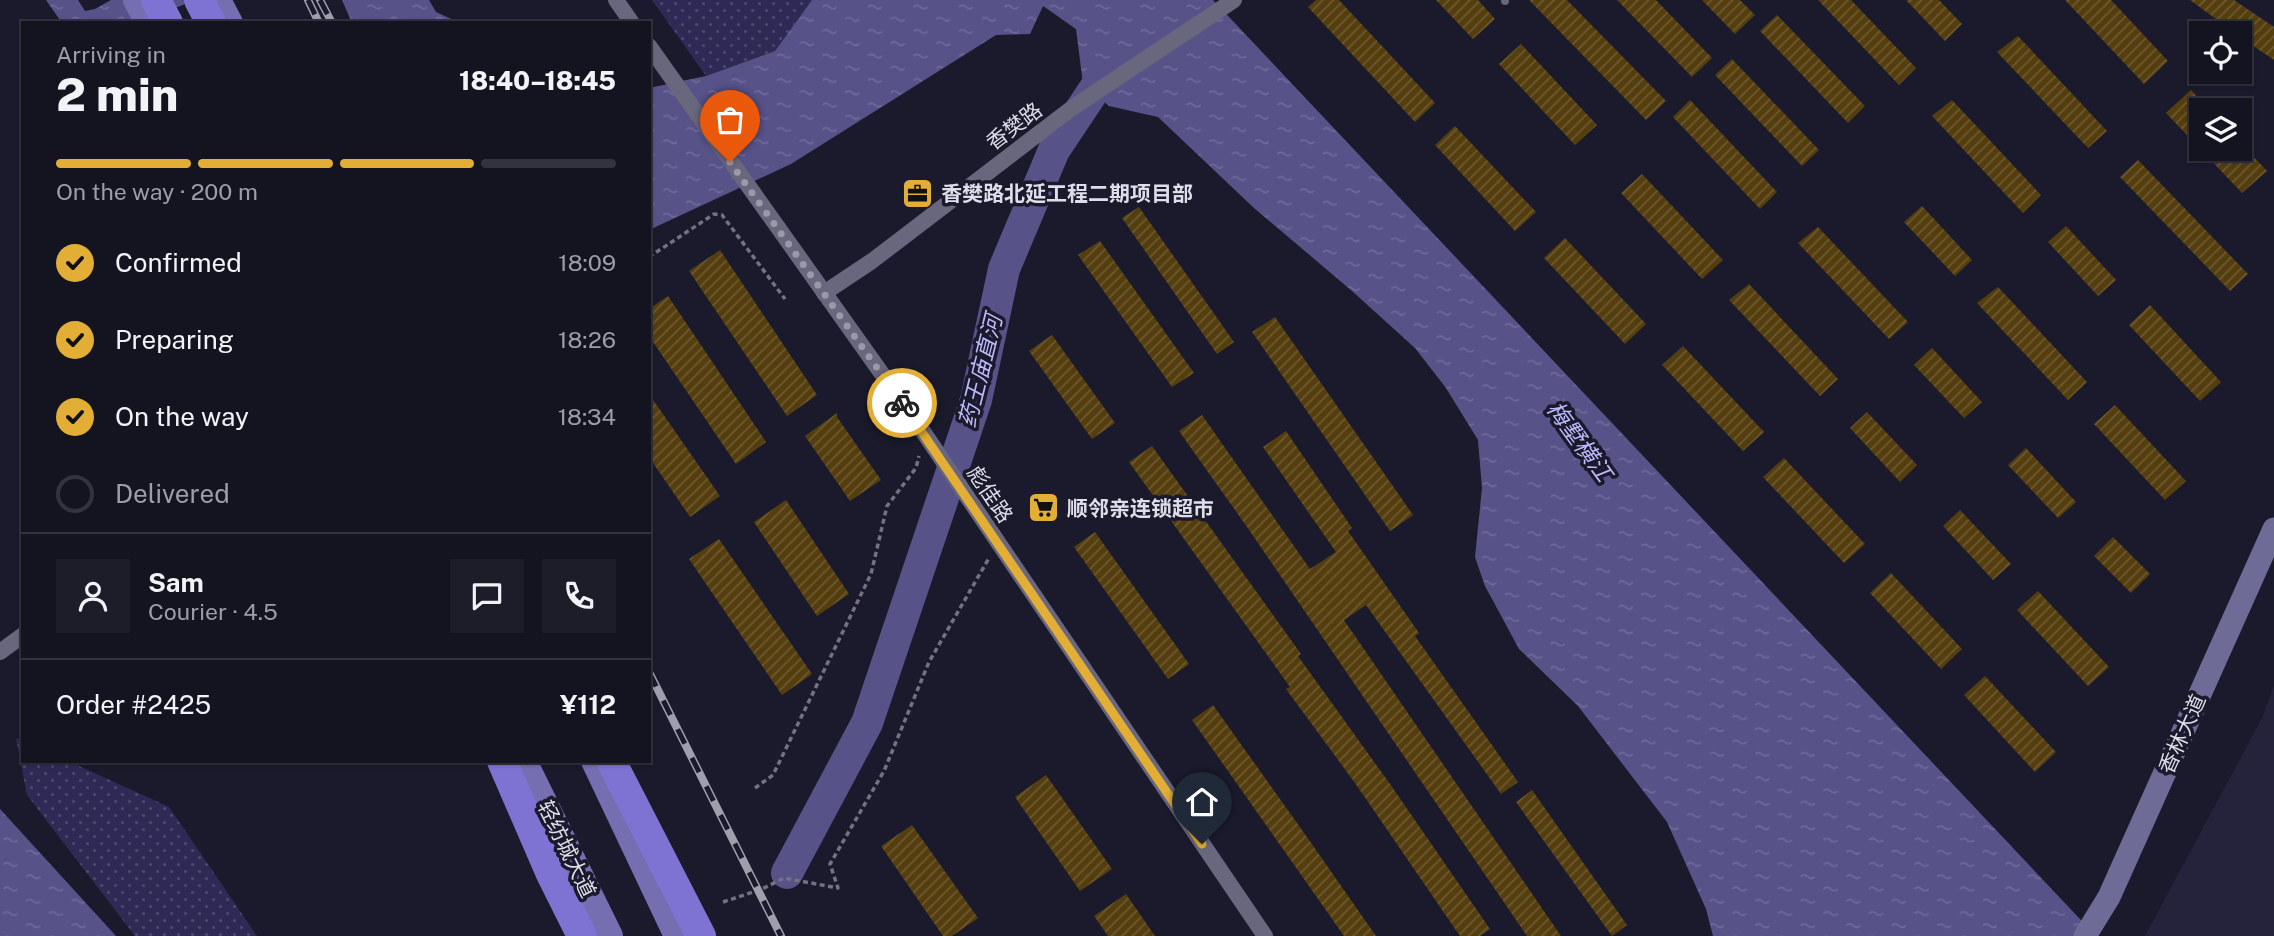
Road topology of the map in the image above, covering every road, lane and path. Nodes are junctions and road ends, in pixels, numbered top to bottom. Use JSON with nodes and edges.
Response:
{"nodes":[{"id":1,"x":136,"y":0,"type":"edge"},
{"id":2,"x":156,"y":0,"type":"edge"},
{"id":3,"x":199,"y":0,"type":"edge"},
{"id":4,"x":218,"y":0,"type":"edge"},
{"id":5,"x":616,"y":0,"type":"edge"},
{"id":6,"x":1234,"y":0,"type":"edge"},
{"id":7,"x":147,"y":21,"type":"edge"},
{"id":8,"x":167,"y":21,"type":"edge"},
{"id":9,"x":210,"y":21,"type":"edge"},
{"id":10,"x":229,"y":21,"type":"edge"},
{"id":11,"x":631,"y":21,"type":"edge"},
{"id":12,"x":652,"y":50,"type":"edge"},
{"id":13,"x":651,"y":256,"type":"edge"},
{"id":14,"x":824,"y":293,"type":"junction"},
{"id":15,"x":785,"y":299,"type":"dead end"},
{"id":16,"x":924,"y":433,"type":"junction"},
{"id":17,"x":2274,"y":529,"type":"edge"},
{"id":18,"x":998,"y":543,"type":"junction"},
{"id":19,"x":21,"y":636,"type":"edge"},
{"id":20,"x":0,"y":652,"type":"edge"},
{"id":21,"x":503,"y":763,"type":"edge"},
{"id":22,"x":525,"y":763,"type":"edge"},
{"id":23,"x":595,"y":763,"type":"edge"},
{"id":24,"x":612,"y":763,"type":"edge"},
{"id":25,"x":755,"y":788,"type":"dead end"},
{"id":26,"x":723,"y":902,"type":"dead end"},
{"id":27,"x":582,"y":936,"type":"edge"},
{"id":28,"x":610,"y":936,"type":"edge"},
{"id":29,"x":677,"y":936,"type":"edge"},
{"id":30,"x":701,"y":936,"type":"edge"},
{"id":31,"x":1265,"y":936,"type":"edge"},
{"id":32,"x":2085,"y":936,"type":"edge"}],
"edges":[{"from":1,"to":7,"type":"main road"},
{"from":2,"to":8,"type":"highway"},
{"from":3,"to":9,"type":"highway"},
{"from":4,"to":10,"type":"main road"},
{"from":5,"to":11,"type":"street"},
{"from":6,"to":14,"type":"street","name":"香樊路"},
{"from":12,"to":14,"type":"street","name":"彪佳路"},
{"from":13,"to":15,"type":"path"},
{"from":14,"to":16,"type":"street","name":"彪佳路"},
{"from":16,"to":18,"type":"street","name":"彪佳路"},
{"from":16,"to":25,"type":"path"},
{"from":17,"to":32,"type":"street","name":"香林大道"},
{"from":18,"to":26,"type":"path"},
{"from":18,"to":31,"type":"street","name":"彪佳路"},
{"from":19,"to":20,"type":"street"},
{"from":21,"to":27,"type":"highway"},
{"from":22,"to":28,"type":"main road","name":"轻纺城大道"},
{"from":23,"to":29,"type":"main road"},
{"from":24,"to":30,"type":"highway"}]}
